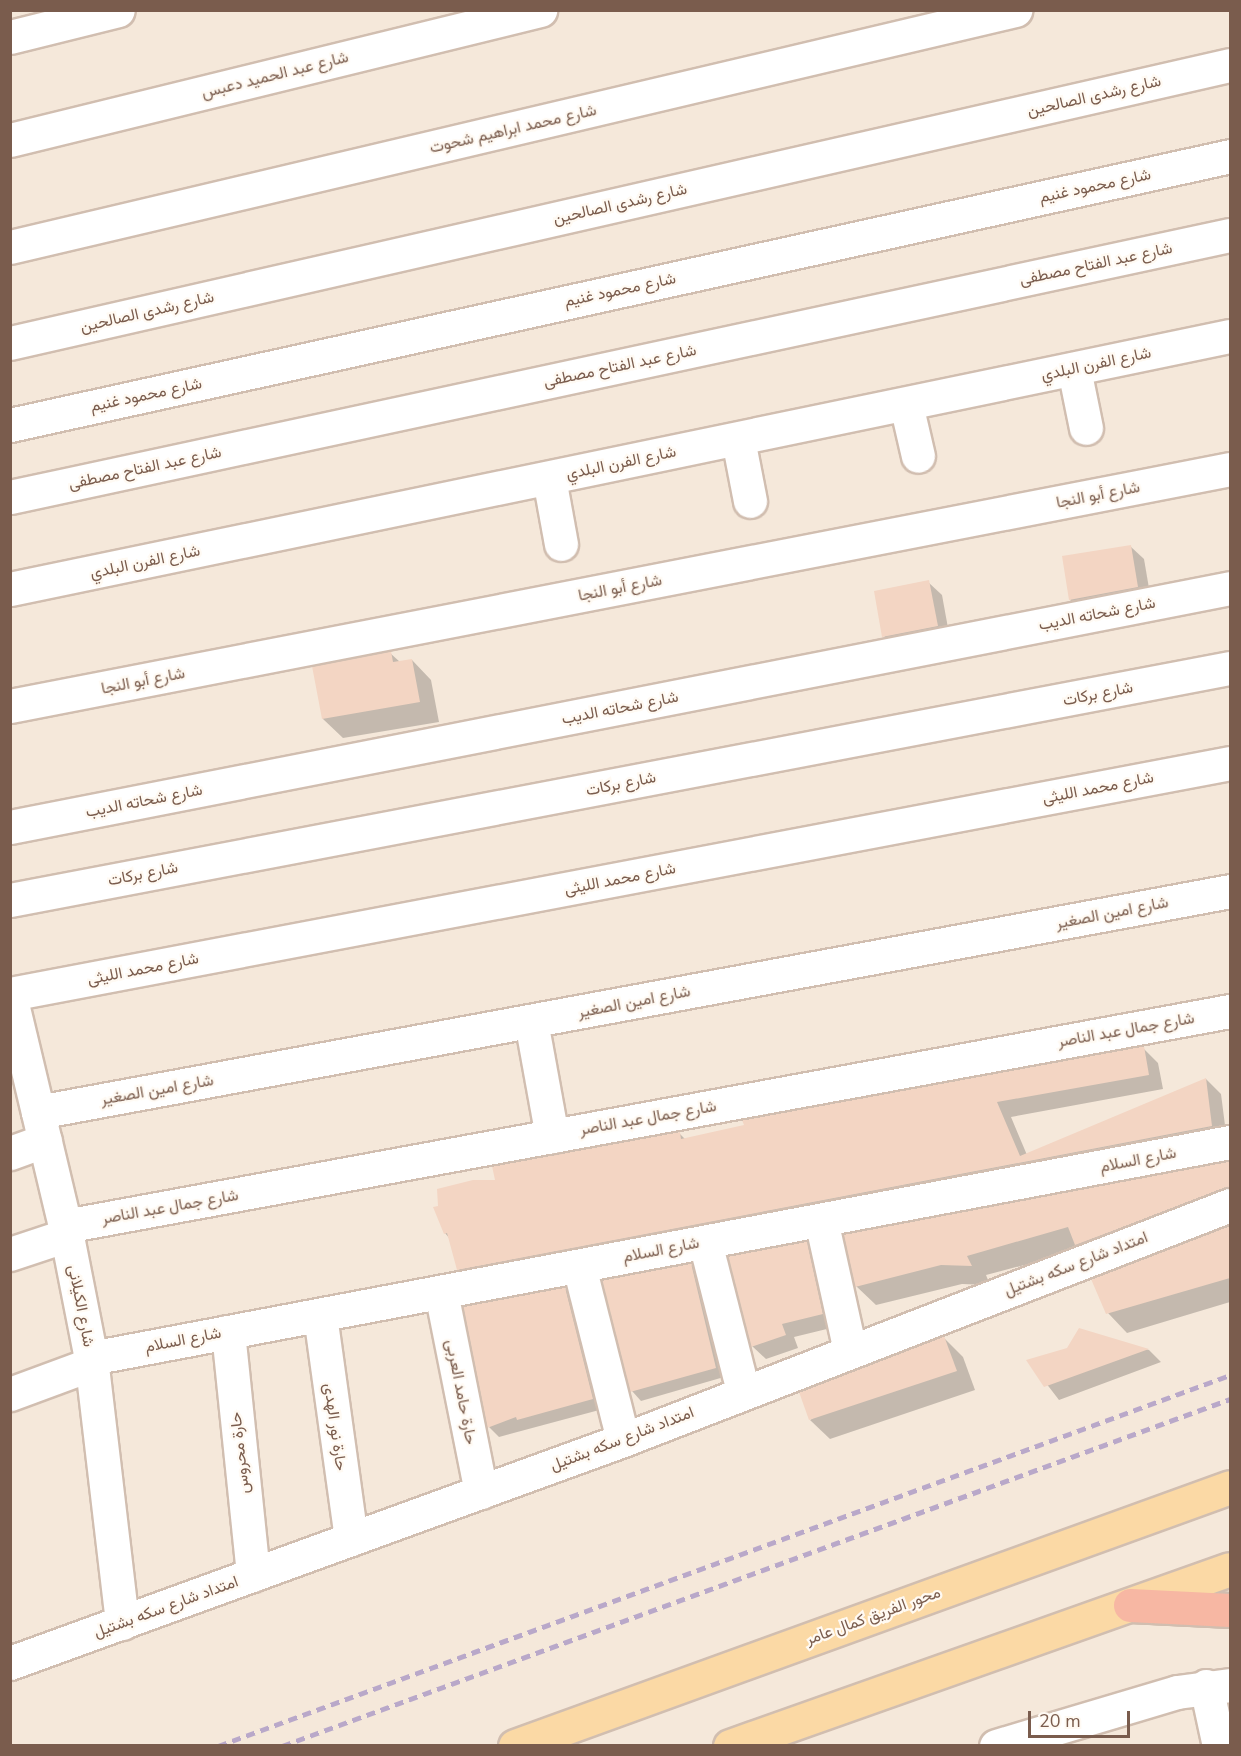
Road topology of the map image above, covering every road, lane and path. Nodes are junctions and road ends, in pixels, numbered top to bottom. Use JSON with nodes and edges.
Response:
{"nodes":[{"id":1,"x":118,"y":10,"type":"edge"},
{"id":2,"x":540,"y":10,"type":"edge"},
{"id":3,"x":1015,"y":10,"type":"edge"},
{"id":4,"x":10,"y":38,"type":"edge"},
{"id":5,"x":1230,"y":65,"type":"edge"},
{"id":6,"x":10,"y":140,"type":"edge"},
{"id":7,"x":1230,"y":156,"type":"edge"},
{"id":8,"x":1230,"y":235,"type":"edge"},
{"id":9,"x":10,"y":247,"type":"edge"},
{"id":10,"x":1230,"y":336,"type":"edge"},
{"id":11,"x":10,"y":343,"type":"edge"},
{"id":12,"x":1074,"y":369,"type":"junction"},
{"id":13,"x":906,"y":404,"type":"junction"},
{"id":14,"x":10,"y":425,"type":"edge"},
{"id":15,"x":1086,"y":428,"type":"dead end"},
{"id":16,"x":738,"y":439,"type":"junction"},
{"id":17,"x":918,"y":456,"type":"dead end"},
{"id":18,"x":1230,"y":470,"type":"edge"},
{"id":19,"x":549,"y":478,"type":"junction"},
{"id":20,"x":10,"y":497,"type":"edge"},
{"id":21,"x":750,"y":501,"type":"dead end"},
{"id":22,"x":561,"y":544,"type":"dead end"},
{"id":23,"x":1230,"y":588,"type":"edge"},
{"id":24,"x":10,"y":589,"type":"edge"},
{"id":25,"x":1230,"y":668,"type":"edge"},
{"id":26,"x":10,"y":706,"type":"edge"},
{"id":27,"x":1230,"y":763,"type":"edge"},
{"id":28,"x":10,"y":827,"type":"edge"},
{"id":29,"x":1230,"y":891,"type":"edge"},
{"id":30,"x":10,"y":900,"type":"edge"},
{"id":31,"x":10,"y":994,"type":"edge"},
{"id":32,"x":1230,"y":1011,"type":"edge"},
{"id":33,"x":531,"y":1021,"type":"junction"},
{"id":34,"x":42,"y":1126,"type":"junction"},
{"id":35,"x":552,"y":1136,"type":"junction"},
{"id":36,"x":1230,"y":1142,"type":"edge"},
{"id":37,"x":10,"y":1153,"type":"edge"},
{"id":38,"x":1230,"y":1205,"type":"edge"},
{"id":39,"x":821,"y":1220,"type":"junction"},
{"id":40,"x":66,"y":1230,"type":"junction"},
{"id":41,"x":705,"y":1242,"type":"junction"},
{"id":42,"x":10,"y":1254,"type":"edge"},
{"id":43,"x":579,"y":1266,"type":"junction"},
{"id":44,"x":441,"y":1292,"type":"junction"},
{"id":45,"x":320,"y":1315,"type":"junction"},
{"id":46,"x":228,"y":1332,"type":"junction"},
{"id":47,"x":850,"y":1351,"type":"junction"},
{"id":48,"x":91,"y":1361,"type":"junction"},
{"id":49,"x":743,"y":1392,"type":"junction"},
{"id":50,"x":10,"y":1394,"type":"edge"},
{"id":51,"x":623,"y":1440,"type":"junction"},
{"id":52,"x":1230,"y":1487,"type":"edge"},
{"id":53,"x":480,"y":1492,"type":"junction"},
{"id":54,"x":351,"y":1539,"type":"junction"},
{"id":55,"x":1230,"y":1569,"type":"edge"},
{"id":56,"x":253,"y":1575,"type":"junction"},
{"id":57,"x":1130,"y":1605,"type":"junction"},
{"id":58,"x":1230,"y":1610,"type":"edge"},
{"id":59,"x":122,"y":1623,"type":"junction"},
{"id":60,"x":10,"y":1663,"type":"edge"},
{"id":61,"x":1218,"y":1685,"type":"edge"},
{"id":62,"x":515,"y":1746,"type":"edge"},
{"id":63,"x":730,"y":1746,"type":"edge"},
{"id":64,"x":996,"y":1746,"type":"edge"},
{"id":65,"x":1220,"y":1746,"type":"edge"}],
"edges":[{"from":1,"to":4,"type":"street"},
{"from":2,"to":6,"type":"street","name":"شارع عبد الحميد دعبس"},
{"from":3,"to":9,"type":"street","name":"شارع محمد ابراهيم شحوت"},
{"from":5,"to":11,"type":"street","name":"شارع رشدى الصالحين"},
{"from":7,"to":14,"type":"street","name":"شارع محمود غنيم"},
{"from":8,"to":20,"type":"street","name":"شارع عبد الفتاح مصطفى"},
{"from":10,"to":12,"type":"street","name":"شارع الفرن البلدي"},
{"from":12,"to":13,"type":"street","name":"شارع الفرن البلدي"},
{"from":12,"to":15,"type":"street"},
{"from":13,"to":16,"type":"street","name":"شارع الفرن البلدي"},
{"from":13,"to":17,"type":"street"},
{"from":16,"to":19,"type":"street","name":"شارع الفرن البلدي"},
{"from":16,"to":21,"type":"street"},
{"from":18,"to":26,"type":"street","name":"شارع أبو النجا"},
{"from":19,"to":22,"type":"street"},
{"from":19,"to":24,"type":"street","name":"شارع الفرن البلدي"},
{"from":23,"to":28,"type":"street","name":"شارع شحاته الديب"},
{"from":25,"to":30,"type":"street","name":"شارع بركات"},
{"from":27,"to":31,"type":"street","name":"شارع محمد الليثى"},
{"from":29,"to":33,"type":"street","name":"شارع امين الصغير"},
{"from":31,"to":34,"type":"street","name":"شارع الكيلانى"},
{"from":32,"to":35,"type":"street","name":"شارع جمال عبد الناصر"},
{"from":33,"to":34,"type":"street","name":"شارع امين الصغير"},
{"from":33,"to":35,"type":"street"},
{"from":34,"to":37,"type":"street","name":"شارع امين الصغير"},
{"from":34,"to":40,"type":"street","name":"شارع الكيلانى"},
{"from":35,"to":40,"type":"street","name":"شارع جمال عبد الناصر"},
{"from":36,"to":39,"type":"street","name":"شارع السلام"},
{"from":38,"to":47,"type":"street","name":"امتداد شارع سكه بشتيل"},
{"from":39,"to":41,"type":"street","name":"شارع السلام"},
{"from":39,"to":47,"type":"street"},
{"from":40,"to":42,"type":"street","name":"شارع جمال عبد الناصر"},
{"from":40,"to":48,"type":"street","name":"شارع الكيلانى"},
{"from":41,"to":43,"type":"street","name":"شارع السلام"},
{"from":41,"to":49,"type":"street"},
{"from":43,"to":44,"type":"street","name":"شارع السلام"},
{"from":43,"to":51,"type":"street"},
{"from":44,"to":45,"type":"street","name":"شارع السلام"},
{"from":44,"to":53,"type":"street","name":"حارة حامد العربى"},
{"from":45,"to":46,"type":"street","name":"شارع السلام"},
{"from":45,"to":54,"type":"street","name":"حارة نور الهدى"},
{"from":46,"to":48,"type":"street","name":"شارع السلام"},
{"from":46,"to":56,"type":"street","name":"حارة محروس"},
{"from":47,"to":49,"type":"street","name":"امتداد شارع سكه بشتيل"},
{"from":48,"to":50,"type":"street","name":"شارع السلام"},
{"from":48,"to":59,"type":"street","name":"شارع الكيلانى"},
{"from":49,"to":51,"type":"street","name":"امتداد شارع سكه بشتيل"},
{"from":51,"to":53,"type":"street","name":"امتداد شارع سكه بشتيل"},
{"from":52,"to":62,"type":"main road","name":"محور الفريق كمال عامر"},
{"from":53,"to":54,"type":"street","name":"امتداد شارع سكه بشتيل"},
{"from":54,"to":56,"type":"street","name":"امتداد شارع سكه بشتيل"},
{"from":55,"to":57,"type":"main road"},
{"from":56,"to":59,"type":"street","name":"امتداد شارع سكه بشتيل"},
{"from":57,"to":58,"type":"highway"},
{"from":57,"to":63,"type":"main road"},
{"from":59,"to":60,"type":"street","name":"امتداد شارع سكه بشتيل"},
{"from":61,"to":64,"type":"street"},
{"from":61,"to":65,"type":"street"}]}
